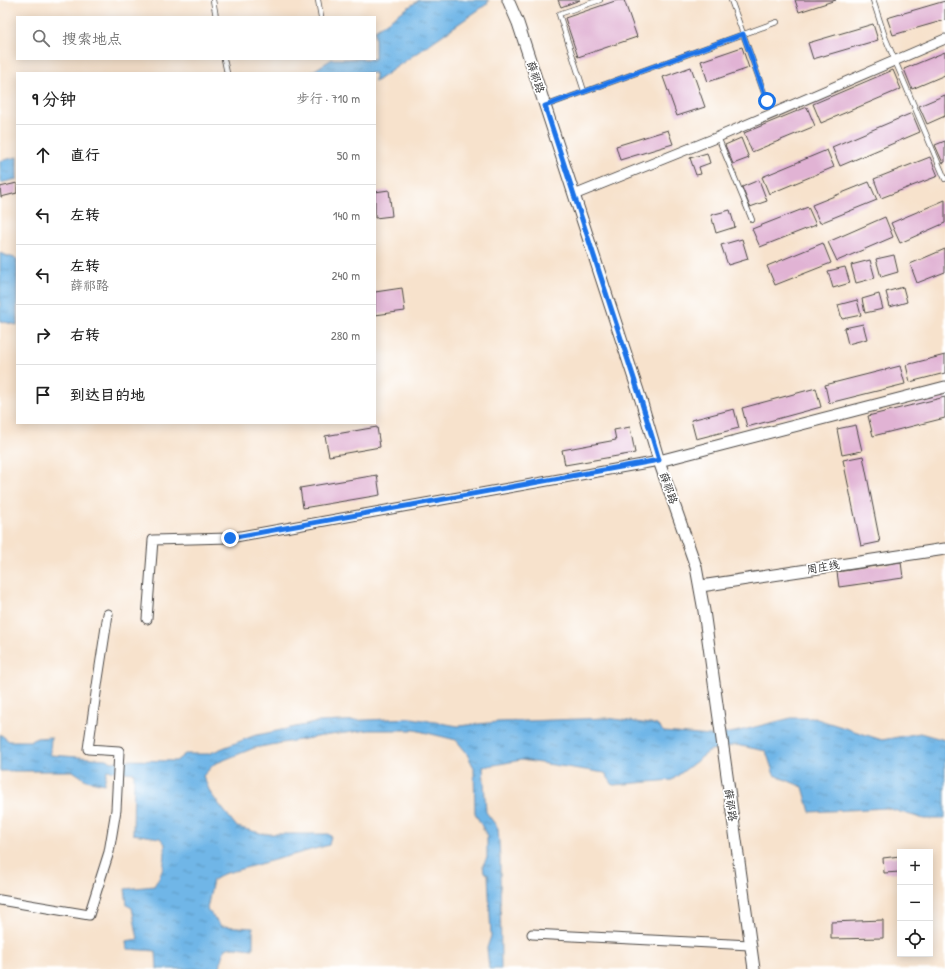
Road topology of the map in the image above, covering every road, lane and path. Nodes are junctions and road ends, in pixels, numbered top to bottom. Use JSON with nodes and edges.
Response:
{"nodes":[{"id":1,"x":213,"y":0,"type":"edge"},
{"id":2,"x":318,"y":0,"type":"edge"},
{"id":3,"x":508,"y":0,"type":"edge"},
{"id":4,"x":600,"y":0,"type":"edge"},
{"id":5,"x":731,"y":0,"type":"edge"},
{"id":6,"x":873,"y":0,"type":"edge"},
{"id":7,"x":216,"y":16,"type":"edge"},
{"id":8,"x":321,"y":16,"type":"edge"},
{"id":9,"x":777,"y":22,"type":"dead end"},
{"id":10,"x":743,"y":34,"type":"junction"},
{"id":11,"x":945,"y":39,"type":"edge"},
{"id":12,"x":224,"y":60,"type":"edge"},
{"id":13,"x":895,"y":61,"type":"junction"},
{"id":14,"x":226,"y":72,"type":"edge"},
{"id":15,"x":584,"y":91,"type":"junction"},
{"id":16,"x":767,"y":101,"type":"dead end"},
{"id":17,"x":545,"y":106,"type":"junction"},
{"id":18,"x":718,"y":137,"type":"junction"},
{"id":19,"x":945,"y":179,"type":"edge"},
{"id":20,"x":574,"y":195,"type":"junction"},
{"id":21,"x":752,"y":220,"type":"dead end"},
{"id":22,"x":945,"y":386,"type":"edge"},
{"id":23,"x":659,"y":460,"type":"junction"},
{"id":24,"x":945,"y":549,"type":"edge"},
{"id":25,"x":700,"y":586,"type":"junction"},
{"id":26,"x":108,"y":614,"type":"dead end"},
{"id":27,"x":147,"y":619,"type":"dead end"},
{"id":28,"x":0,"y":900,"type":"edge"},
{"id":29,"x":532,"y":934,"type":"dead end"},
{"id":30,"x":750,"y":945,"type":"junction"},
{"id":31,"x":754,"y":969,"type":"edge"}],
"edges":[{"from":1,"to":7,"type":"lane"},
{"from":2,"to":8,"type":"lane"},
{"from":3,"to":17,"type":"street","name":"薛祁路"},
{"from":4,"to":15,"type":"lane"},
{"from":5,"to":10,"type":"lane"},
{"from":6,"to":13,"type":"lane"},
{"from":9,"to":10,"type":"lane"},
{"from":10,"to":15,"type":"lane"},
{"from":10,"to":16,"type":"lane"},
{"from":11,"to":13,"type":"street"},
{"from":12,"to":14,"type":"lane"},
{"from":13,"to":18,"type":"street"},
{"from":13,"to":19,"type":"lane"},
{"from":15,"to":17,"type":"lane"},
{"from":17,"to":20,"type":"street","name":"薛祁路"},
{"from":18,"to":20,"type":"street"},
{"from":18,"to":21,"type":"lane"},
{"from":20,"to":23,"type":"street","name":"薛祁路"},
{"from":22,"to":23,"type":"street"},
{"from":23,"to":25,"type":"street","name":"薛祁路"},
{"from":23,"to":27,"type":"street"},
{"from":24,"to":25,"type":"street","name":"周庄线"},
{"from":25,"to":30,"type":"street","name":"薛祁路"},
{"from":26,"to":28,"type":"street"},
{"from":29,"to":30,"type":"street"},
{"from":30,"to":31,"type":"street","name":"薛祁路"}]}
